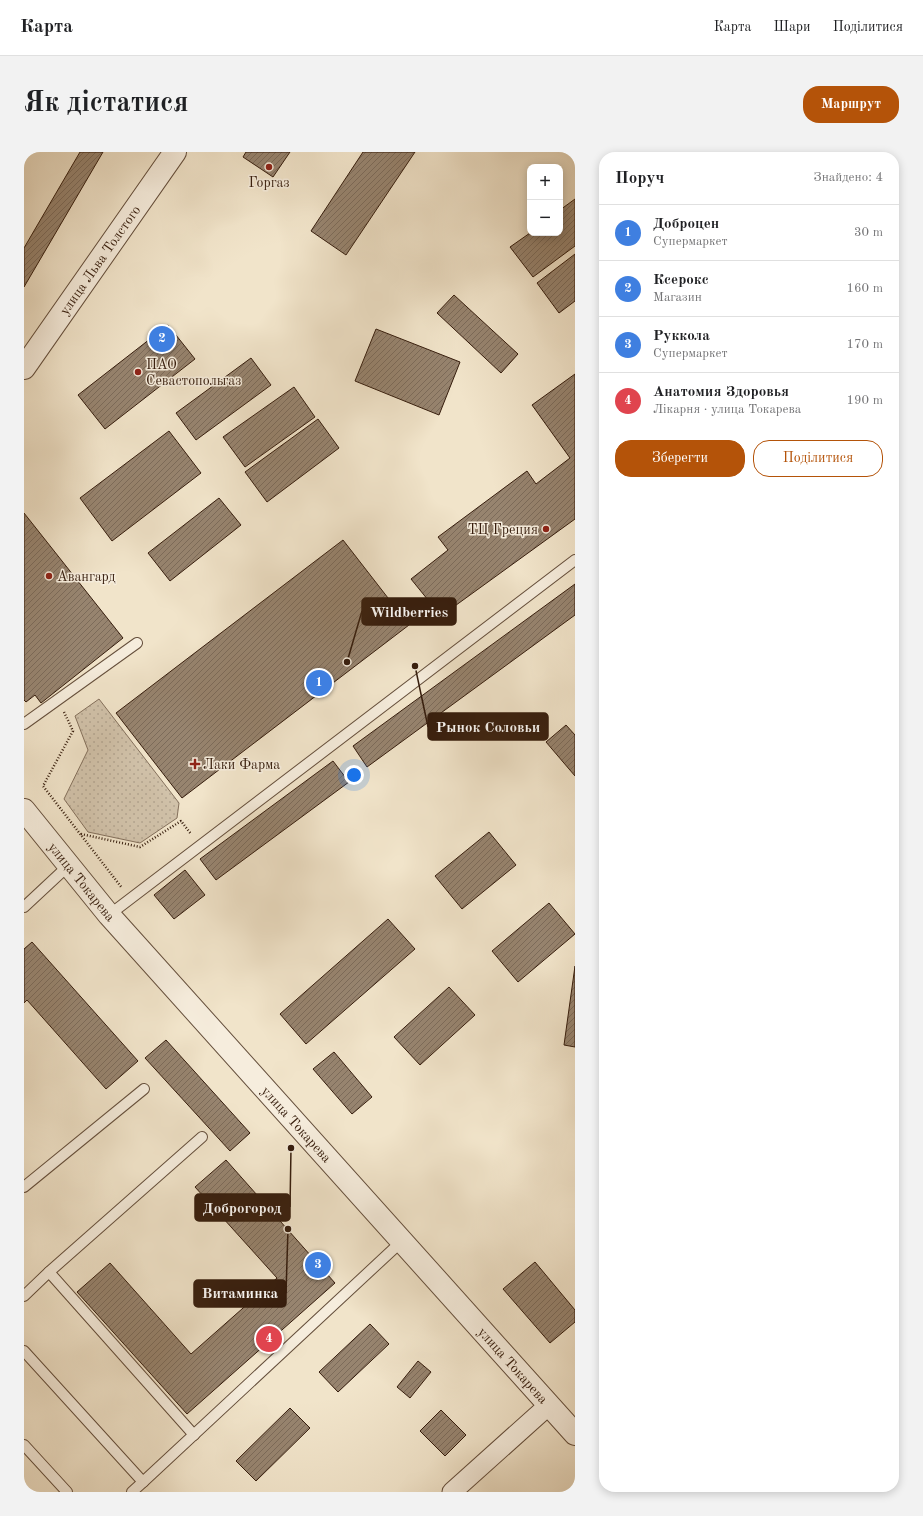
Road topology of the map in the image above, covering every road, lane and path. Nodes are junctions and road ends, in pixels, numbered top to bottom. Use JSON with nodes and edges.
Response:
{"nodes":[{"id":1,"x":175,"y":152,"type":"edge"},
{"id":2,"x":24,"y":368,"type":"edge"},
{"id":3,"x":575,"y":560,"type":"edge"},
{"id":4,"x":137,"y":643,"type":"dead end"},
{"id":5,"x":58,"y":699,"type":"junction"},
{"id":6,"x":24,"y":724,"type":"edge"},
{"id":7,"x":24,"y":810,"type":"edge"},
{"id":8,"x":80,"y":834,"type":"junction"},
{"id":9,"x":201,"y":846,"type":"junction"},
{"id":10,"x":68,"y":866,"type":"junction"},
{"id":11,"x":131,"y":899,"type":"junction"},
{"id":12,"x":24,"y":907,"type":"edge"},
{"id":13,"x":109,"y":915,"type":"junction"},
{"id":14,"x":144,"y":1089,"type":"dead end"},
{"id":15,"x":202,"y":1137,"type":"dead end"},
{"id":16,"x":24,"y":1187,"type":"edge"},
{"id":17,"x":401,"y":1242,"type":"junction"},
{"id":18,"x":49,"y":1272,"type":"junction"},
{"id":19,"x":24,"y":1296,"type":"edge"},
{"id":20,"x":24,"y":1351,"type":"edge"},
{"id":21,"x":549,"y":1404,"type":"junction"},
{"id":22,"x":575,"y":1434,"type":"edge"},
{"id":23,"x":194,"y":1435,"type":"junction"},
{"id":24,"x":24,"y":1445,"type":"edge"},
{"id":25,"x":143,"y":1482,"type":"junction"},
{"id":26,"x":67,"y":1492,"type":"edge"},
{"id":27,"x":132,"y":1492,"type":"edge"},
{"id":28,"x":452,"y":1492,"type":"edge"}],
"edges":[{"from":1,"to":2,"type":"street","name":"улица Льва Толстого"},
{"from":3,"to":9,"type":"lane"},
{"from":4,"to":5,"type":"lane"},
{"from":5,"to":6,"type":"lane"},
{"from":5,"to":8,"type":"path"},
{"from":7,"to":10,"type":"street","name":"улица Токарева"},
{"from":8,"to":9,"type":"path"},
{"from":8,"to":11,"type":"path"},
{"from":9,"to":11,"type":"lane"},
{"from":10,"to":12,"type":"lane"},
{"from":10,"to":13,"type":"street","name":"улица Токарева"},
{"from":11,"to":13,"type":"lane"},
{"from":13,"to":17,"type":"street","name":"улица Токарева"},
{"from":14,"to":16,"type":"lane"},
{"from":15,"to":18,"type":"lane"},
{"from":17,"to":21,"type":"street","name":"улица Токарева"},
{"from":17,"to":23,"type":"lane"},
{"from":18,"to":19,"type":"lane"},
{"from":18,"to":23,"type":"lane"},
{"from":20,"to":25,"type":"lane"},
{"from":21,"to":22,"type":"street","name":"улица Токарева"},
{"from":21,"to":28,"type":"street"},
{"from":23,"to":25,"type":"lane"},
{"from":24,"to":26,"type":"lane"},
{"from":25,"to":27,"type":"lane"}]}
